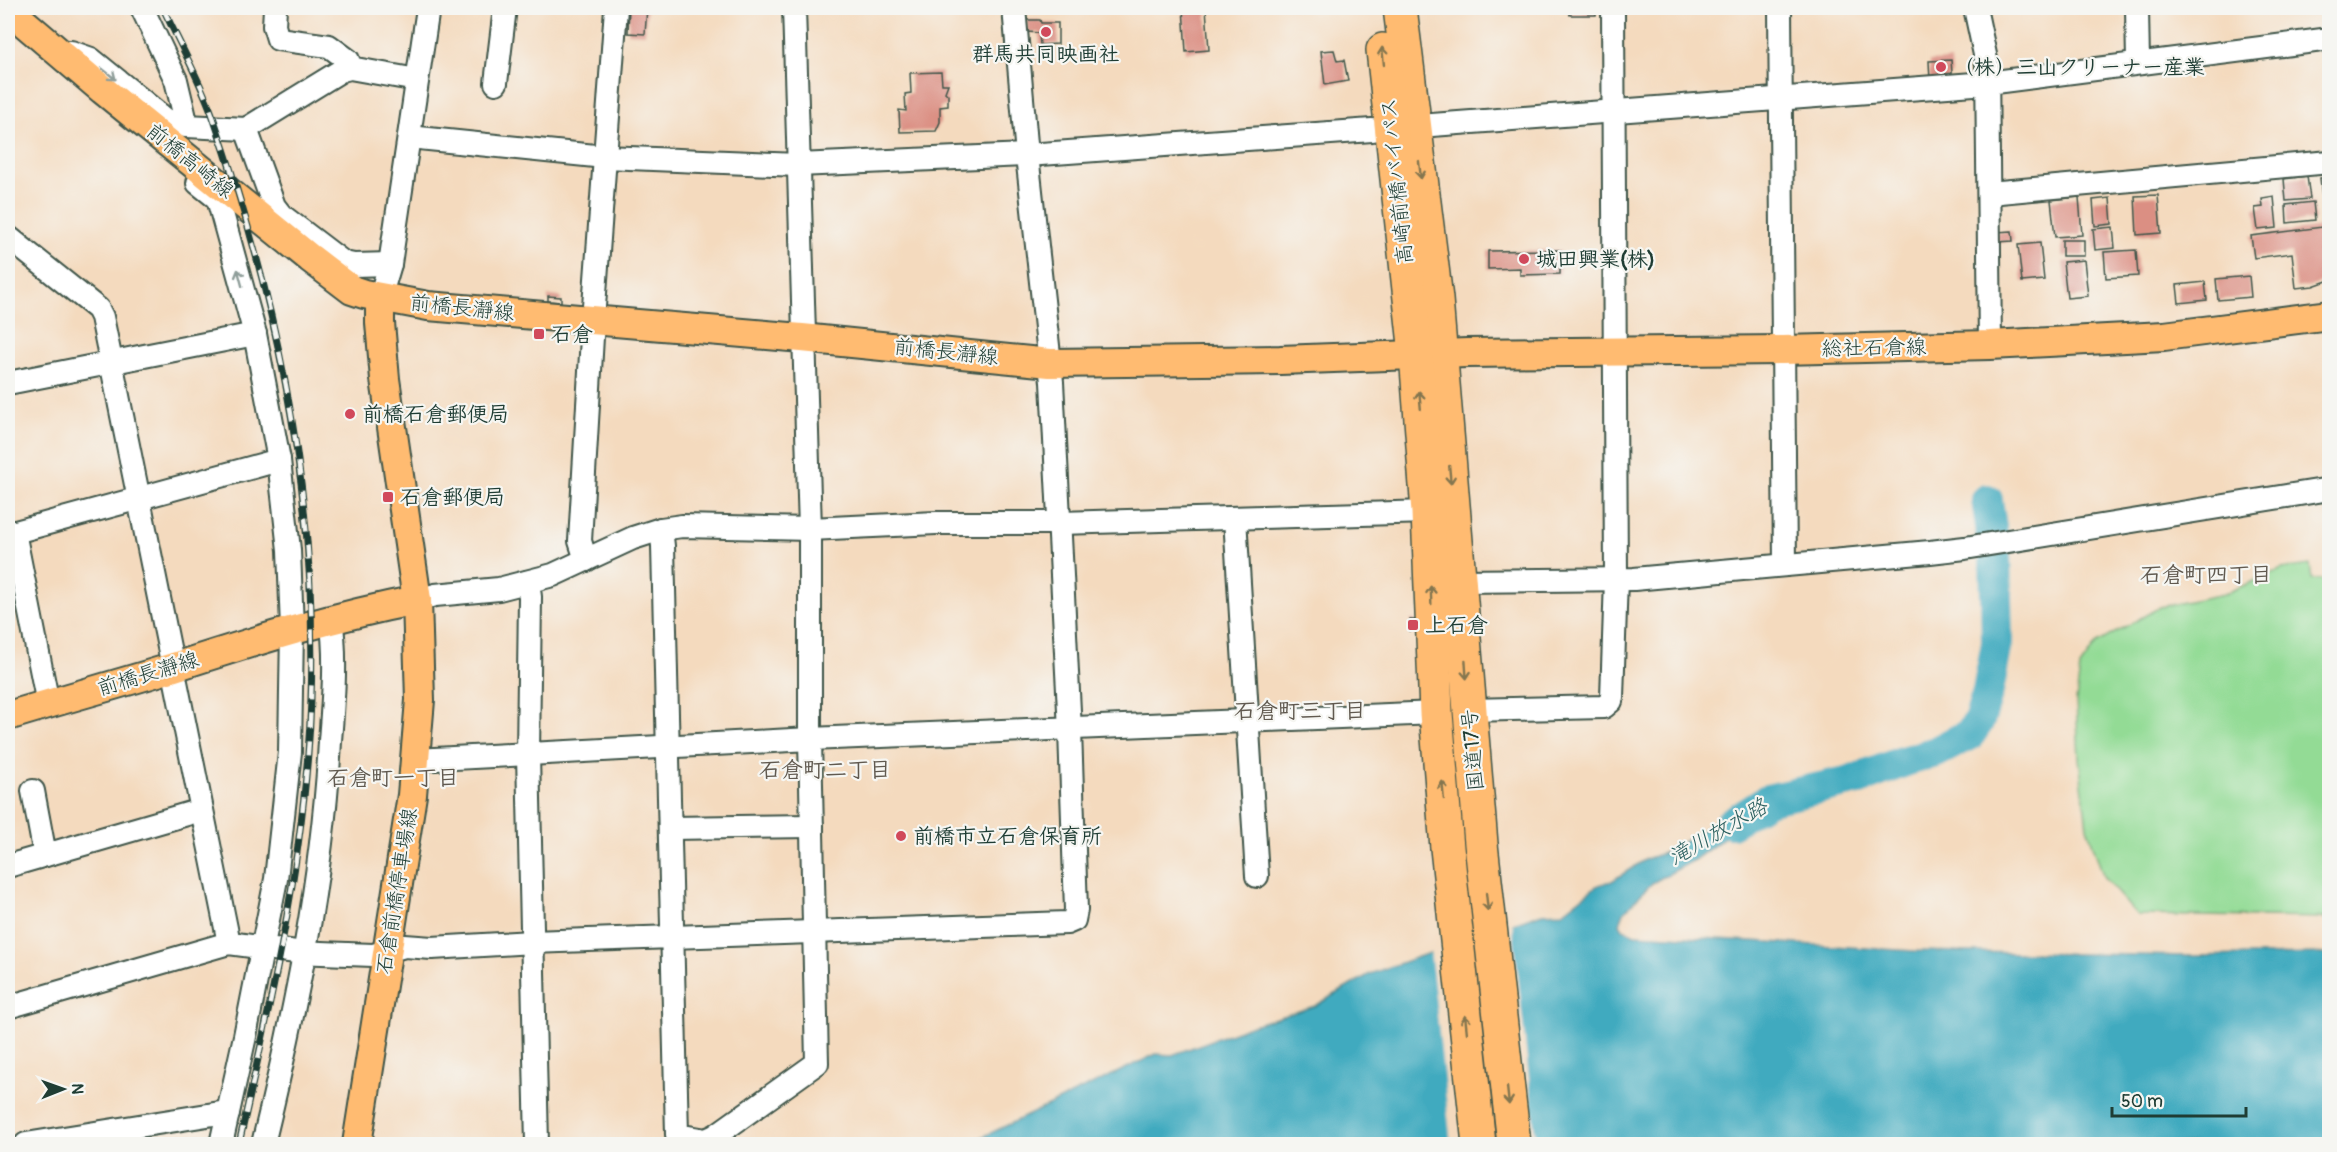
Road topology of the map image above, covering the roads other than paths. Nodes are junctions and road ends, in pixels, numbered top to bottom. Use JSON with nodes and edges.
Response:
{"nodes":[{"id":1,"x":142,"y":8,"type":"edge"},
{"id":2,"x":275,"y":8,"type":"edge"},
{"id":3,"x":428,"y":8,"type":"edge"},
{"id":4,"x":505,"y":8,"type":"edge"},
{"id":5,"x":616,"y":8,"type":"edge"},
{"id":6,"x":794,"y":8,"type":"edge"},
{"id":7,"x":1014,"y":8,"type":"edge"},
{"id":8,"x":1378,"y":8,"type":"edge"},
{"id":9,"x":1400,"y":8,"type":"edge"},
{"id":10,"x":1613,"y":8,"type":"edge"},
{"id":11,"x":1780,"y":8,"type":"edge"},
{"id":12,"x":1975,"y":8,"type":"edge"},
{"id":13,"x":2137,"y":8,"type":"edge"},
{"id":14,"x":8,"y":9,"type":"edge"},
{"id":15,"x":2330,"y":39,"type":"edge"},
{"id":16,"x":57,"y":52,"type":"junction"},
{"id":17,"x":2138,"y":63,"type":"junction"},
{"id":18,"x":350,"y":68,"type":"junction"},
{"id":19,"x":417,"y":80,"type":"junction"},
{"id":20,"x":496,"y":83,"type":"dead end"},
{"id":21,"x":1987,"y":83,"type":"junction"},
{"id":22,"x":1780,"y":98,"type":"junction"},
{"id":23,"x":1614,"y":112,"type":"junction"},
{"id":24,"x":1432,"y":124,"type":"dead end"},
{"id":25,"x":187,"y":126,"type":"junction"},
{"id":26,"x":246,"y":129,"type":"junction"},
{"id":27,"x":1372,"y":130,"type":"dead end"},
{"id":28,"x":409,"y":137,"type":"junction"},
{"id":29,"x":1027,"y":155,"type":"junction"},
{"id":30,"x":605,"y":157,"type":"junction"},
{"id":31,"x":2330,"y":162,"type":"edge"},
{"id":32,"x":798,"y":165,"type":"junction"},
{"id":33,"x":1989,"y":194,"type":"junction"},
{"id":34,"x":8,"y":237,"type":"edge"},
{"id":35,"x":390,"y":264,"type":"junction"},
{"id":36,"x":381,"y":297,"type":"junction"},
{"id":37,"x":2330,"y":315,"type":"edge"},
{"id":38,"x":593,"y":320,"type":"junction"},
{"id":39,"x":255,"y":334,"type":"junction"},
{"id":40,"x":802,"y":338,"type":"junction"},
{"id":41,"x":1990,"y":345,"type":"junction"},
{"id":42,"x":1782,"y":350,"type":"junction"},
{"id":43,"x":1615,"y":352,"type":"junction"},
{"id":44,"x":1428,"y":354,"type":"junction"},
{"id":45,"x":112,"y":363,"type":"junction"},
{"id":46,"x":1050,"y":363,"type":"junction"},
{"id":47,"x":8,"y":383,"type":"edge"},
{"id":48,"x":279,"y":460,"type":"junction"},
{"id":49,"x":2330,"y":489,"type":"edge"},
{"id":50,"x":139,"y":498,"type":"junction"},
{"id":51,"x":1428,"y":512,"type":"junction"},
{"id":52,"x":1235,"y":518,"type":"junction"},
{"id":53,"x":1060,"y":523,"type":"junction"},
{"id":54,"x":661,"y":529,"type":"junction"},
{"id":55,"x":810,"y":529,"type":"junction"},
{"id":56,"x":11,"y":533,"type":"edge"},
{"id":57,"x":586,"y":560,"type":"junction"},
{"id":58,"x":1785,"y":565,"type":"junction"},
{"id":59,"x":1616,"y":579,"type":"junction"},
{"id":60,"x":1459,"y":581,"type":"junction"},
{"id":61,"x":528,"y":582,"type":"junction"},
{"id":62,"x":417,"y":600,"type":"junction"},
{"id":63,"x":331,"y":618,"type":"junction"},
{"id":64,"x":292,"y":629,"type":"junction"},
{"id":65,"x":172,"y":667,"type":"junction"},
{"id":66,"x":48,"y":704,"type":"junction"},
{"id":67,"x":1469,"y":710,"type":"junction"},
{"id":68,"x":1436,"y":713,"type":"junction"},
{"id":69,"x":8,"y":716,"type":"edge"},
{"id":70,"x":1249,"y":721,"type":"junction"},
{"id":71,"x":1070,"y":730,"type":"junction"},
{"id":72,"x":810,"y":739,"type":"junction"},
{"id":73,"x":668,"y":747,"type":"junction"},
{"id":74,"x":528,"y":755,"type":"junction"},
{"id":75,"x":416,"y":760,"type":"junction"},
{"id":76,"x":33,"y":791,"type":"dead end"},
{"id":77,"x":201,"y":810,"type":"junction"},
{"id":78,"x":812,"y":826,"type":"junction"},
{"id":79,"x":670,"y":828,"type":"junction"},
{"id":80,"x":45,"y":855,"type":"junction"},
{"id":81,"x":8,"y":866,"type":"edge"},
{"id":82,"x":1257,"y":876,"type":"dead end"},
{"id":83,"x":814,"y":932,"type":"junction"},
{"id":84,"x":672,"y":937,"type":"junction"},
{"id":85,"x":532,"y":942,"type":"junction"},
{"id":86,"x":229,"y":943,"type":"junction"},
{"id":87,"x":263,"y":947,"type":"junction"},
{"id":88,"x":388,"y":950,"type":"junction"},
{"id":89,"x":305,"y":952,"type":"junction"},
{"id":90,"x":8,"y":1007,"type":"edge"},
{"id":91,"x":228,"y":1114,"type":"junction"},
{"id":92,"x":102,"y":1138,"type":"edge"},
{"id":93,"x":26,"y":1144,"type":"edge"},
{"id":94,"x":221,"y":1144,"type":"edge"},
{"id":95,"x":263,"y":1144,"type":"edge"},
{"id":96,"x":357,"y":1144,"type":"edge"},
{"id":97,"x":537,"y":1144,"type":"edge"},
{"id":98,"x":1479,"y":1144,"type":"edge"},
{"id":99,"x":1514,"y":1144,"type":"edge"}],
"edges":[{"from":1,"to":25,"type":"street"},
{"from":2,"to":18,"type":"street"},
{"from":3,"to":19,"type":"street"},
{"from":4,"to":20,"type":"street"},
{"from":5,"to":30,"type":"street"},
{"from":6,"to":32,"type":"street"},
{"from":7,"to":29,"type":"street"},
{"from":44,"to":8,"type":"highway","name":"高崎前橋バイパス","one_way":true},
{"from":9,"to":44,"type":"highway","name":"高崎前橋バイパス","one_way":true},
{"from":10,"to":23,"type":"street"},
{"from":11,"to":22,"type":"street"},
{"from":12,"to":21,"type":"street"},
{"from":13,"to":17,"type":"street"},
{"from":14,"to":16,"type":"main road","name":"前橋高崎線"},
{"from":15,"to":17,"type":"street"},
{"from":16,"to":25,"type":"street","one_way":true},
{"from":16,"to":36,"type":"main road","name":"前橋高崎線"},
{"from":39,"to":16,"type":"street","one_way":true},
{"from":17,"to":21,"type":"street"},
{"from":18,"to":19,"type":"street"},
{"from":18,"to":26,"type":"street"},
{"from":19,"to":28,"type":"street"},
{"from":21,"to":22,"type":"street"},
{"from":21,"to":33,"type":"street"},
{"from":22,"to":23,"type":"street"},
{"from":22,"to":42,"type":"street"},
{"from":23,"to":24,"type":"street"},
{"from":23,"to":43,"type":"street"},
{"from":25,"to":26,"type":"street"},
{"from":26,"to":35,"type":"street"},
{"from":27,"to":29,"type":"street"},
{"from":28,"to":30,"type":"street"},
{"from":28,"to":35,"type":"street"},
{"from":29,"to":32,"type":"street"},
{"from":29,"to":46,"type":"street"},
{"from":30,"to":32,"type":"street"},
{"from":30,"to":38,"type":"street"},
{"from":31,"to":33,"type":"street"},
{"from":32,"to":40,"type":"street"},
{"from":33,"to":41,"type":"street"},
{"from":34,"to":45,"type":"street"},
{"from":35,"to":36,"type":"street"},
{"from":36,"to":38,"type":"main road","name":"前橋長瀞線"},
{"from":36,"to":62,"type":"main road","name":"前橋長瀞線"},
{"from":37,"to":41,"type":"main road","name":"総社石倉線"},
{"from":38,"to":40,"type":"main road","name":"前橋長瀞線"},
{"from":38,"to":57,"type":"street"},
{"from":39,"to":45,"type":"street"},
{"from":39,"to":48,"type":"street"},
{"from":40,"to":46,"type":"main road","name":"前橋長瀞線"},
{"from":40,"to":55,"type":"street"},
{"from":41,"to":42,"type":"main road","name":"総社石倉線"},
{"from":42,"to":43,"type":"main road","name":"総社石倉線"},
{"from":42,"to":58,"type":"street"},
{"from":43,"to":44,"type":"main road","name":"総社石倉線"},
{"from":43,"to":59,"type":"street"},
{"from":44,"to":46,"type":"main road","name":"前橋長瀞線"},
{"from":51,"to":44,"type":"highway","name":"国道17号","one_way":true},
{"from":44,"to":60,"type":"highway","name":"国道17号","one_way":true},
{"from":45,"to":47,"type":"street"},
{"from":45,"to":50,"type":"street"},
{"from":46,"to":53,"type":"street"},
{"from":48,"to":50,"type":"street"},
{"from":48,"to":64,"type":"street"},
{"from":49,"to":58,"type":"street"},
{"from":50,"to":56,"type":"street"},
{"from":50,"to":65,"type":"street"},
{"from":51,"to":52,"type":"street"},
{"from":68,"to":51,"type":"highway","name":"国道17号","one_way":true},
{"from":52,"to":53,"type":"street"},
{"from":52,"to":70,"type":"street"},
{"from":53,"to":55,"type":"street"},
{"from":53,"to":71,"type":"street"},
{"from":54,"to":55,"type":"street"},
{"from":54,"to":57,"type":"street"},
{"from":54,"to":73,"type":"street"},
{"from":55,"to":72,"type":"street"},
{"from":56,"to":66,"type":"street"},
{"from":57,"to":61,"type":"street"},
{"from":58,"to":59,"type":"street"},
{"from":59,"to":60,"type":"street"},
{"from":59,"to":67,"type":"street"},
{"from":60,"to":67,"type":"highway","name":"国道17号","one_way":true},
{"from":61,"to":62,"type":"street"},
{"from":61,"to":74,"type":"street"},
{"from":62,"to":63,"type":"main road","name":"前橋長瀞線"},
{"from":62,"to":75,"type":"main road","name":"石倉前橋停車場線"},
{"from":63,"to":64,"type":"main road","name":"前橋長瀞線"},
{"from":63,"to":89,"type":"street"},
{"from":64,"to":65,"type":"main road","name":"前橋長瀞線"},
{"from":64,"to":87,"type":"street"},
{"from":65,"to":66,"type":"main road","name":"前橋長瀞線"},
{"from":65,"to":77,"type":"street"},
{"from":66,"to":69,"type":"main road","name":"前橋長瀞線"},
{"from":67,"to":99,"type":"highway","name":"国道17号","one_way":true},
{"from":68,"to":70,"type":"street"},
{"from":98,"to":68,"type":"highway","name":"国道17号","one_way":true},
{"from":70,"to":71,"type":"street"},
{"from":70,"to":82,"type":"street"},
{"from":71,"to":72,"type":"street"},
{"from":71,"to":83,"type":"street"},
{"from":72,"to":73,"type":"street"},
{"from":72,"to":78,"type":"street"},
{"from":73,"to":74,"type":"street"},
{"from":73,"to":79,"type":"street"},
{"from":74,"to":75,"type":"street"},
{"from":74,"to":85,"type":"street"},
{"from":75,"to":88,"type":"main road","name":"石倉前橋停車場線"},
{"from":76,"to":80,"type":"street"},
{"from":77,"to":80,"type":"street"},
{"from":77,"to":86,"type":"street"},
{"from":78,"to":79,"type":"street"},
{"from":78,"to":83,"type":"street"},
{"from":79,"to":84,"type":"street"},
{"from":80,"to":81,"type":"street"},
{"from":83,"to":84,"type":"street"},
{"from":83,"to":84,"type":"street"},
{"from":84,"to":85,"type":"street"},
{"from":85,"to":88,"type":"street"},
{"from":85,"to":97,"type":"street"},
{"from":86,"to":87,"type":"street"},
{"from":86,"to":90,"type":"street"},
{"from":87,"to":89,"type":"street"},
{"from":87,"to":91,"type":"street"},
{"from":88,"to":89,"type":"street"},
{"from":88,"to":96,"type":"main road","name":"石倉前橋停車場線"},
{"from":89,"to":95,"type":"street"},
{"from":91,"to":92,"type":"street"},
{"from":91,"to":94,"type":"street"},
{"from":92,"to":93,"type":"street"}]}
